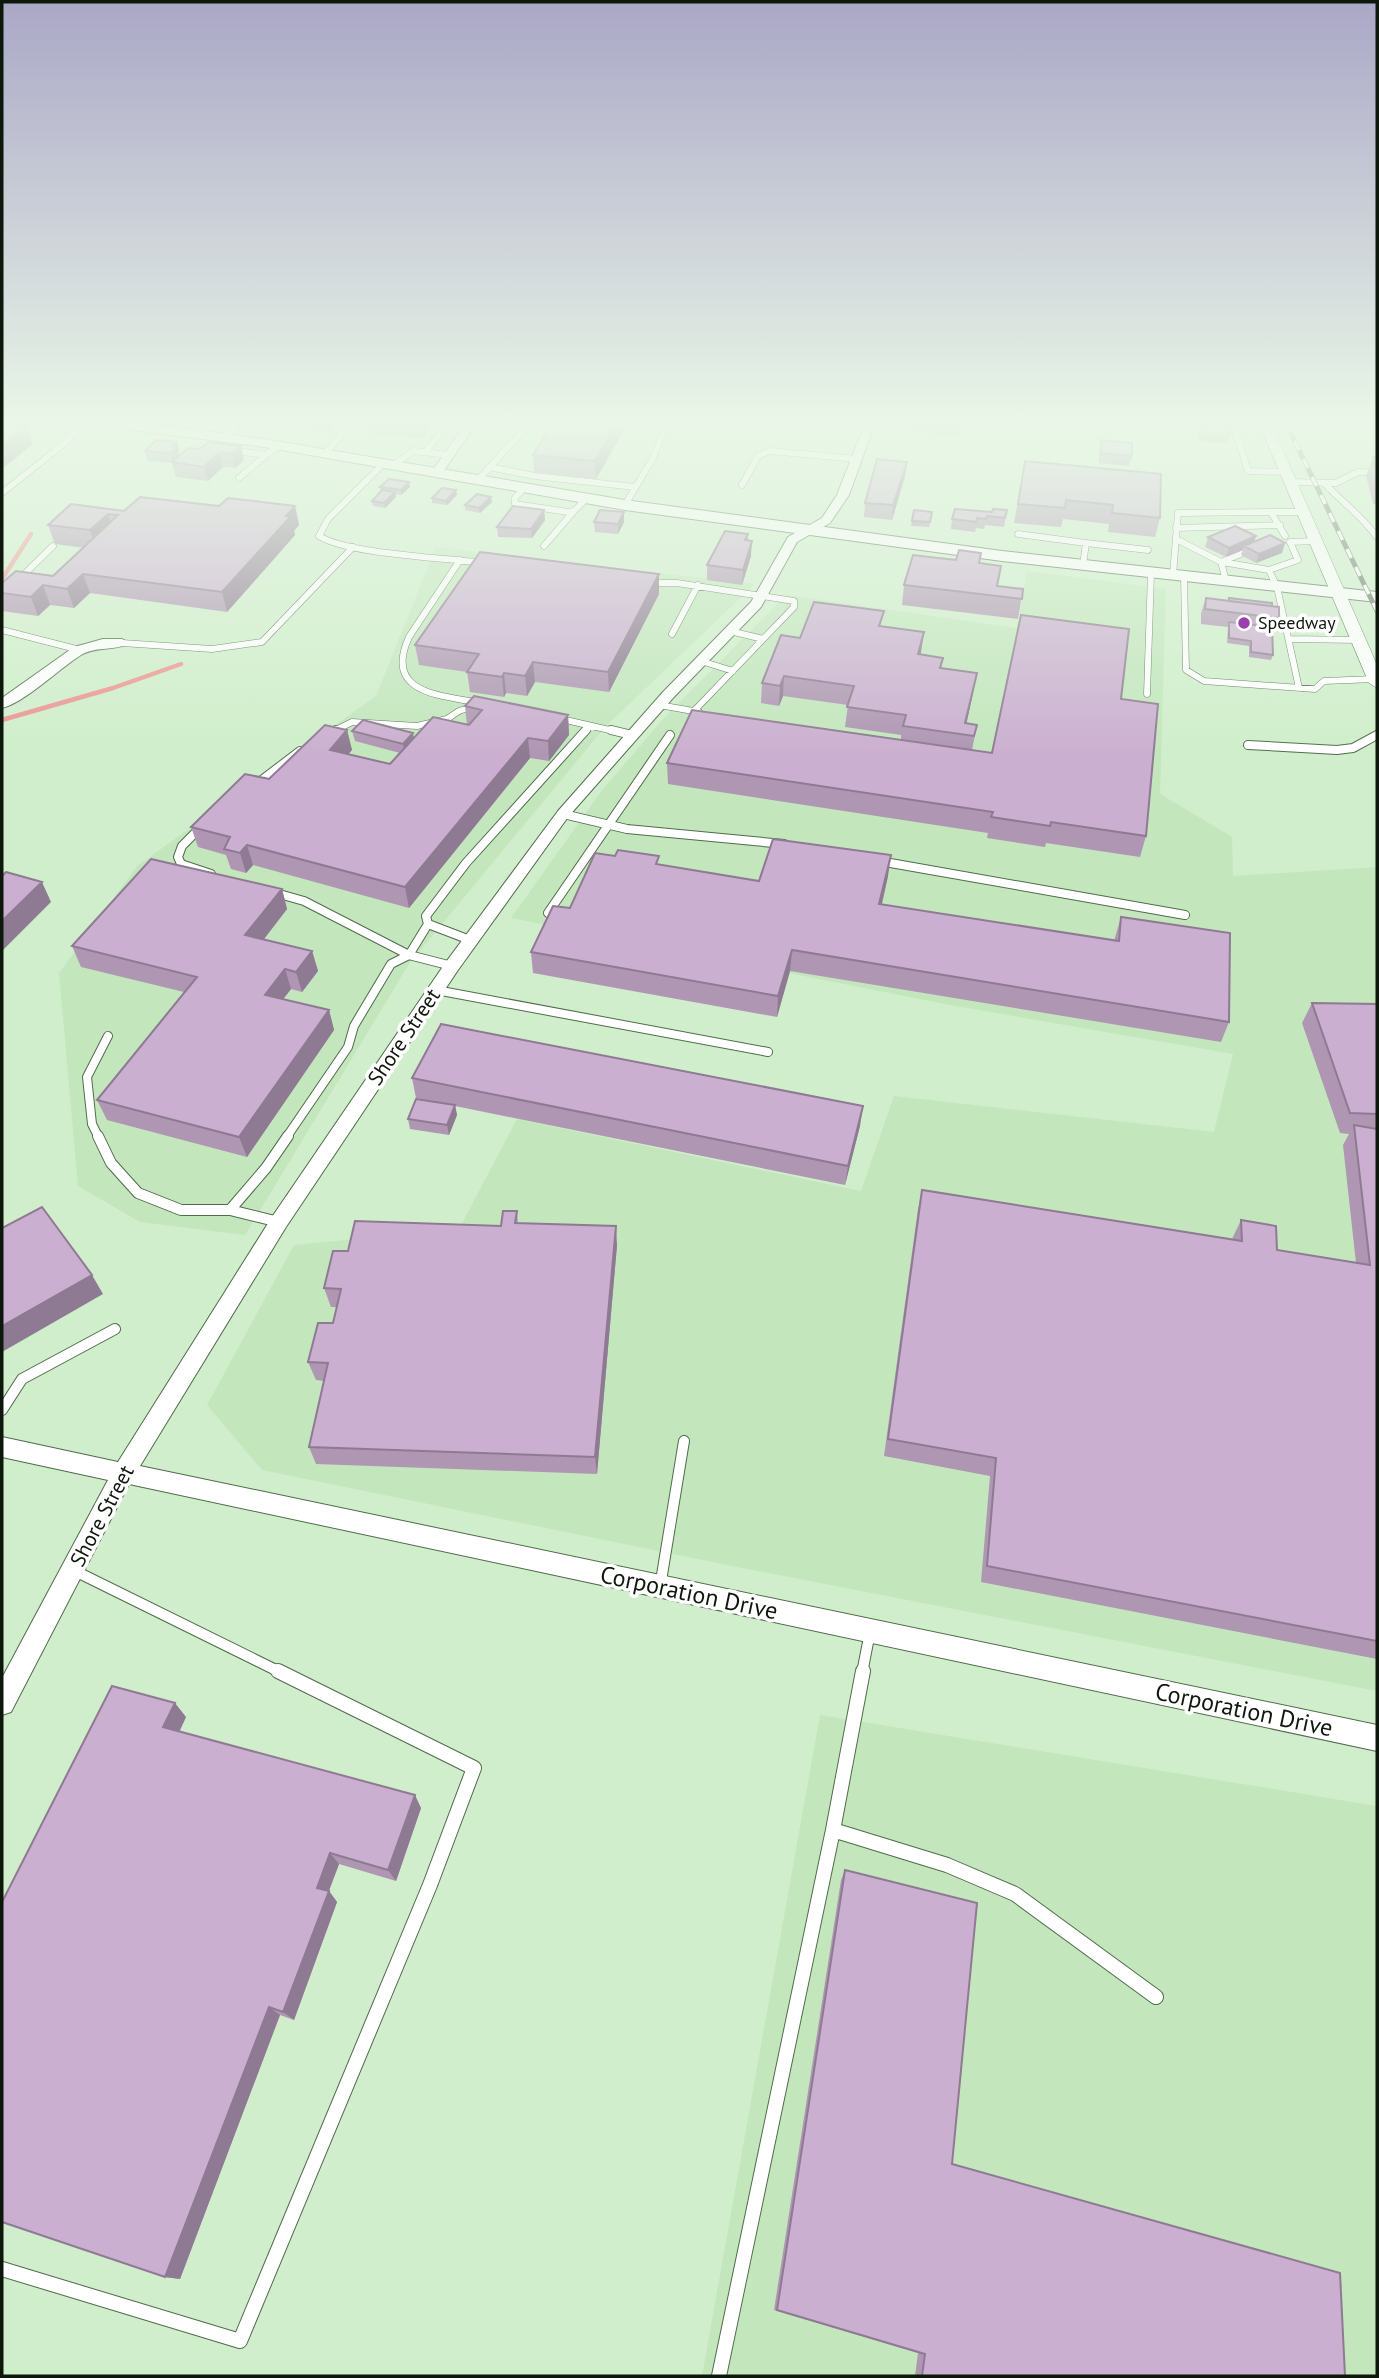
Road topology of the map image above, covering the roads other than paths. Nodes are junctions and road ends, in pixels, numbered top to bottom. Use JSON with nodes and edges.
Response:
{"nodes":[{"id":1,"x":319,"y":534,"type":"edge"},
{"id":2,"x":554,"y":534,"type":"edge"},
{"id":3,"x":802,"y":534,"type":"edge"},
{"id":4,"x":840,"y":534,"type":"edge"},
{"id":5,"x":1018,"y":534,"type":"dead end"},
{"id":6,"x":1175,"y":534,"type":"edge"},
{"id":7,"x":1285,"y":534,"type":"edge"},
{"id":8,"x":1313,"y":534,"type":"edge"},
{"id":9,"x":1175,"y":539,"type":"junction"},
{"id":10,"x":1288,"y":539,"type":"junction"},
{"id":11,"x":1272,"y":541,"type":"edge"},
{"id":12,"x":1316,"y":541,"type":"junction"},
{"id":13,"x":1086,"y":543,"type":"junction"},
{"id":14,"x":52,"y":546,"type":"edge"},
{"id":15,"x":544,"y":546,"type":"dead end"},
{"id":16,"x":1259,"y":546,"type":"edge"},
{"id":17,"x":353,"y":547,"type":"junction"},
{"id":18,"x":1148,"y":550,"type":"dead end"},
{"id":19,"x":460,"y":560,"type":"junction"},
{"id":20,"x":1221,"y":562,"type":"junction"},
{"id":21,"x":486,"y":563,"type":"edge"},
{"id":22,"x":1083,"y":565,"type":"junction"},
{"id":23,"x":1269,"y":570,"type":"junction"},
{"id":24,"x":1151,"y":573,"type":"junction"},
{"id":25,"x":1178,"y":576,"type":"junction"},
{"id":26,"x":1226,"y":581,"type":"junction"},
{"id":27,"x":644,"y":583,"type":"edge"},
{"id":28,"x":698,"y":585,"type":"junction"},
{"id":29,"x":1277,"y":587,"type":"junction"},
{"id":30,"x":1337,"y":593,"type":"junction"},
{"id":31,"x":762,"y":594,"type":"junction"},
{"id":32,"x":2,"y":596,"type":"edge"},
{"id":33,"x":1377,"y":597,"type":"edge"},
{"id":34,"x":2,"y":630,"type":"edge"},
{"id":35,"x":730,"y":631,"type":"junction"},
{"id":36,"x":672,"y":635,"type":"dead end"},
{"id":37,"x":763,"y":639,"type":"junction"},
{"id":38,"x":1290,"y":639,"type":"junction"},
{"id":39,"x":1358,"y":640,"type":"junction"},
{"id":40,"x":121,"y":643,"type":"joint"},
{"id":41,"x":79,"y":650,"type":"junction"},
{"id":42,"x":701,"y":661,"type":"junction"},
{"id":43,"x":733,"y":671,"type":"junction"},
{"id":44,"x":1376,"y":681,"type":"edge"},
{"id":45,"x":1299,"y":688,"type":"junction"},
{"id":46,"x":1147,"y":694,"type":"dead end"},
{"id":47,"x":2,"y":704,"type":"edge"},
{"id":48,"x":659,"y":705,"type":"junction"},
{"id":49,"x":694,"y":711,"type":"junction"},
{"id":50,"x":708,"y":713,"type":"edge"},
{"id":51,"x":553,"y":718,"type":"edge"},
{"id":52,"x":590,"y":726,"type":"junction"},
{"id":53,"x":632,"y":735,"type":"junction"},
{"id":54,"x":670,"y":735,"type":"dead end"},
{"id":55,"x":1377,"y":735,"type":"edge"},
{"id":56,"x":320,"y":740,"type":"edge"},
{"id":57,"x":1248,"y":745,"type":"dead end"},
{"id":58,"x":309,"y":746,"type":"edge"},
{"id":59,"x":246,"y":793,"type":"edge"},
{"id":60,"x":564,"y":814,"type":"junction"},
{"id":61,"x":215,"y":816,"type":"edge"},
{"id":62,"x":610,"y":825,"type":"junction"},
{"id":63,"x":789,"y":845,"type":"edge"},
{"id":64,"x":872,"y":860,"type":"edge"},
{"id":65,"x":217,"y":876,"type":"edge"},
{"id":66,"x":266,"y":890,"type":"edge"},
{"id":67,"x":548,"y":913,"type":"edge"},
{"id":68,"x":1185,"y":915,"type":"dead end"},
{"id":69,"x":428,"y":924,"type":"junction"},
{"id":70,"x":470,"y":940,"type":"junction"},
{"id":71,"x":409,"y":955,"type":"junction"},
{"id":72,"x":452,"y":966,"type":"junction"},
{"id":73,"x":436,"y":990,"type":"junction"},
{"id":74,"x":107,"y":1036,"type":"dead end"},
{"id":75,"x":768,"y":1052,"type":"dead end"},
{"id":76,"x":230,"y":1210,"type":"junction"},
{"id":77,"x":279,"y":1222,"type":"junction"},
{"id":78,"x":115,"y":1329,"type":"dead end"},
{"id":79,"x":2,"y":1410,"type":"edge"},
{"id":80,"x":684,"y":1441,"type":"dead end"},
{"id":81,"x":2,"y":1447,"type":"edge"},
{"id":82,"x":123,"y":1474,"type":"junction"},
{"id":83,"x":73,"y":1570,"type":"junction"},
{"id":84,"x":660,"y":1587,"type":"junction"},
{"id":85,"x":870,"y":1632,"type":"junction"},
{"id":86,"x":2,"y":1703,"type":"edge"},
{"id":87,"x":1377,"y":1738,"type":"edge"},
{"id":88,"x":833,"y":1830,"type":"junction"},
{"id":89,"x":1156,"y":1997,"type":"dead end"},
{"id":90,"x":2,"y":2269,"type":"edge"},
{"id":91,"x":719,"y":2376,"type":"edge"}],
"edges":[{"from":1,"to":17,"type":"lane"},
{"from":2,"to":15,"type":"lane"},
{"from":3,"to":31,"type":"street","name":"Shore Street"},
{"from":4,"to":22,"type":"main road"},
{"from":5,"to":13,"type":"lane"},
{"from":6,"to":9,"type":"lane"},
{"from":7,"to":10,"type":"lane"},
{"from":8,"to":12,"type":"street"},
{"from":9,"to":20,"type":"lane"},
{"from":9,"to":25,"type":"lane"},
{"from":10,"to":11,"type":"lane"},
{"from":10,"to":12,"type":"lane"},
{"from":10,"to":23,"type":"lane"},
{"from":12,"to":30,"type":"street"},
{"from":13,"to":18,"type":"lane"},
{"from":13,"to":22,"type":"lane"},
{"from":14,"to":32,"type":"lane"},
{"from":16,"to":20,"type":"lane"},
{"from":17,"to":19,"type":"lane"},
{"from":17,"to":40,"type":"lane"},
{"from":19,"to":21,"type":"lane"},
{"from":19,"to":56,"type":"lane"},
{"from":20,"to":23,"type":"lane"},
{"from":20,"to":26,"type":"lane"},
{"from":22,"to":24,"type":"main road"},
{"from":23,"to":29,"type":"lane"},
{"from":24,"to":25,"type":"main road"},
{"from":24,"to":46,"type":"lane"},
{"from":25,"to":26,"type":"main road"},
{"from":25,"to":45,"type":"lane"},
{"from":26,"to":29,"type":"main road"},
{"from":27,"to":28,"type":"lane"},
{"from":28,"to":31,"type":"lane"},
{"from":28,"to":36,"type":"lane"},
{"from":29,"to":30,"type":"main road"},
{"from":29,"to":38,"type":"lane"},
{"from":30,"to":33,"type":"main road"},
{"from":30,"to":39,"type":"street"},
{"from":31,"to":35,"type":"street","name":"Shore Street"},
{"from":31,"to":37,"type":"lane"},
{"from":34,"to":41,"type":"lane"},
{"from":35,"to":37,"type":"lane"},
{"from":35,"to":42,"type":"street","name":"Shore Street"},
{"from":37,"to":43,"type":"lane"},
{"from":38,"to":39,"type":"lane"},
{"from":38,"to":45,"type":"lane"},
{"from":39,"to":44,"type":"street"},
{"from":40,"to":41,"type":"street"},
{"from":41,"to":47,"type":"street"},
{"from":42,"to":43,"type":"lane"},
{"from":42,"to":48,"type":"street","name":"Shore Street"},
{"from":43,"to":49,"type":"lane"},
{"from":44,"to":45,"type":"lane"},
{"from":48,"to":49,"type":"lane"},
{"from":48,"to":53,"type":"street","name":"Shore Street"},
{"from":49,"to":50,"type":"lane"},
{"from":51,"to":52,"type":"lane"},
{"from":52,"to":53,"type":"lane"},
{"from":52,"to":69,"type":"lane"},
{"from":53,"to":60,"type":"street","name":"Shore Street"},
{"from":54,"to":62,"type":"lane"},
{"from":55,"to":57,"type":"lane"},
{"from":58,"to":59,"type":"lane"},
{"from":60,"to":62,"type":"lane"},
{"from":60,"to":70,"type":"street","name":"Shore Street"},
{"from":61,"to":65,"type":"lane"},
{"from":62,"to":63,"type":"lane"},
{"from":62,"to":67,"type":"lane"},
{"from":64,"to":68,"type":"lane"},
{"from":66,"to":71,"type":"lane"},
{"from":69,"to":70,"type":"lane"},
{"from":69,"to":71,"type":"lane"},
{"from":70,"to":72,"type":"street","name":"Shore Street"},
{"from":71,"to":72,"type":"lane"},
{"from":71,"to":76,"type":"lane"},
{"from":72,"to":73,"type":"street","name":"Shore Street"},
{"from":73,"to":75,"type":"lane"},
{"from":73,"to":77,"type":"street","name":"Shore Street"},
{"from":74,"to":76,"type":"lane"},
{"from":76,"to":77,"type":"lane"},
{"from":77,"to":82,"type":"street","name":"Shore Street"},
{"from":78,"to":79,"type":"lane"},
{"from":80,"to":84,"type":"lane"},
{"from":81,"to":82,"type":"street","name":"Corporation Drive"},
{"from":82,"to":83,"type":"street","name":"Shore Street"},
{"from":82,"to":84,"type":"street","name":"Corporation Drive"},
{"from":83,"to":86,"type":"street","name":"Shore Street"},
{"from":83,"to":90,"type":"lane"},
{"from":84,"to":85,"type":"street","name":"Corporation Drive"},
{"from":85,"to":87,"type":"street","name":"Corporation Drive"},
{"from":85,"to":88,"type":"lane"},
{"from":88,"to":89,"type":"lane"},
{"from":88,"to":91,"type":"lane"}]}
